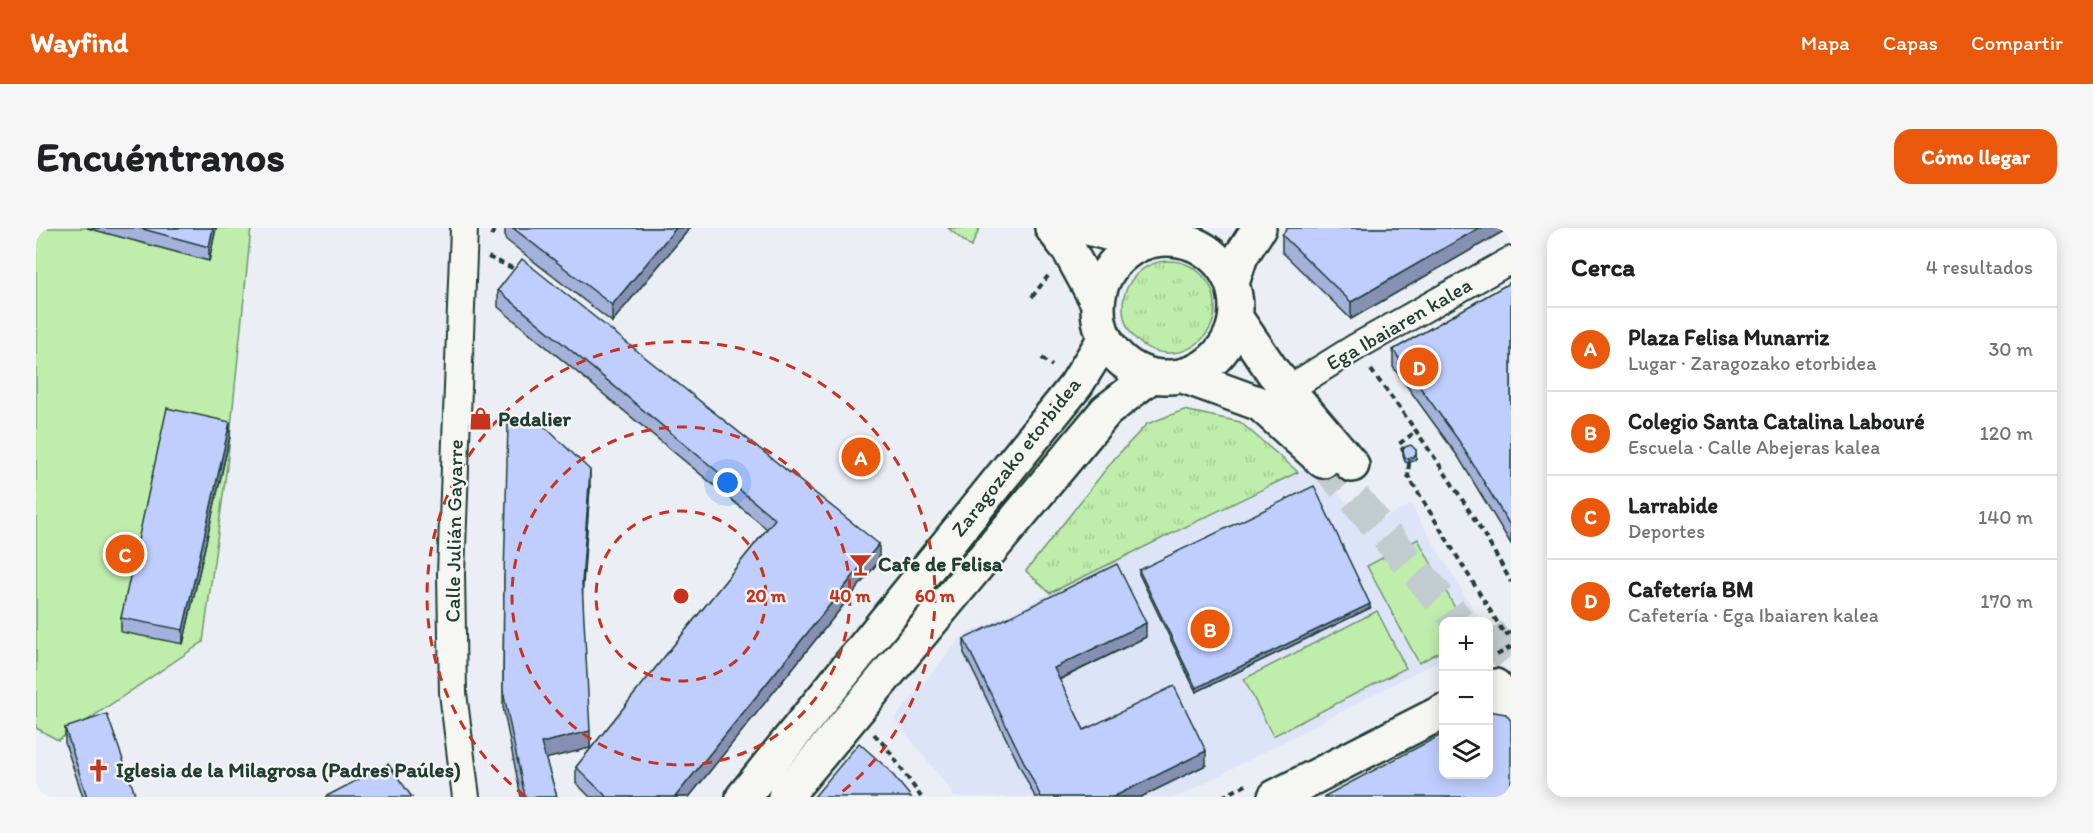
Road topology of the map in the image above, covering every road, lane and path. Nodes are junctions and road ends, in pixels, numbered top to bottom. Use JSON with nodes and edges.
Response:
{"nodes":[{"id":1,"x":464,"y":228,"type":"edge"},
{"id":2,"x":1052,"y":228,"type":"edge"},
{"id":3,"x":1088,"y":228,"type":"edge"},
{"id":4,"x":1259,"y":228,"type":"edge"},
{"id":5,"x":1171,"y":237,"type":"edge"},
{"id":6,"x":1511,"y":260,"type":"edge"},
{"id":7,"x":499,"y":261,"type":"dead end"},
{"id":8,"x":1051,"y":272,"type":"dead end"},
{"id":9,"x":523,"y":273,"type":"edge"},
{"id":10,"x":1232,"y":283,"type":"junction"},
{"id":11,"x":1032,"y":297,"type":"dead end"},
{"id":12,"x":1098,"y":303,"type":"junction"},
{"id":13,"x":1236,"y":318,"type":"junction"},
{"id":14,"x":1105,"y":338,"type":"junction"},
{"id":15,"x":1042,"y":358,"type":"dead end"},
{"id":16,"x":1055,"y":368,"type":"dead end"},
{"id":17,"x":1370,"y":369,"type":"dead end"},
{"id":18,"x":1167,"y":376,"type":"junction"},
{"id":19,"x":1287,"y":390,"type":"junction"},
{"id":20,"x":1418,"y":430,"type":"junction"},
{"id":21,"x":1404,"y":452,"type":"edge"},
{"id":22,"x":1409,"y":463,"type":"edge"},
{"id":23,"x":1511,"y":582,"type":"edge"},
{"id":24,"x":1511,"y":632,"type":"edge"},
{"id":25,"x":1511,"y":647,"type":"edge"},
{"id":26,"x":1499,"y":684,"type":"edge"},
{"id":27,"x":1439,"y":713,"type":"edge"},
{"id":28,"x":887,"y":748,"type":"dead end"},
{"id":29,"x":466,"y":797,"type":"edge"},
{"id":30,"x":743,"y":797,"type":"edge"},
{"id":31,"x":785,"y":797,"type":"edge"},
{"id":32,"x":921,"y":797,"type":"edge"},
{"id":33,"x":1275,"y":797,"type":"edge"}],
"edges":[{"from":1,"to":29,"type":"street","name":"Calle Julián Gayarre"},
{"from":2,"to":12,"type":"main road"},
{"from":3,"to":5,"type":"main road"},
{"from":4,"to":10,"type":"main road"},
{"from":5,"to":10,"type":"main road"},
{"from":5,"to":12,"type":"main road"},
{"from":6,"to":19,"type":"street","name":"Ega Ibaiaren kalea"},
{"from":7,"to":9,"type":"path"},
{"from":8,"to":11,"type":"path"},
{"from":10,"to":13,"type":"main road"},
{"from":12,"to":14,"type":"main road"},
{"from":13,"to":18,"type":"main road"},
{"from":13,"to":19,"type":"main road"},
{"from":14,"to":18,"type":"main road"},
{"from":14,"to":30,"type":"main road","name":"Zaragozako etorbidea"},
{"from":15,"to":16,"type":"path"},
{"from":17,"to":20,"type":"path"},
{"from":18,"to":19,"type":"main road"},
{"from":18,"to":31,"type":"main road","name":"Zaragozako etorbidea"},
{"from":20,"to":21,"type":"path"},
{"from":20,"to":23,"type":"path"},
{"from":22,"to":24,"type":"path"},
{"from":25,"to":26,"type":"path"},
{"from":27,"to":33,"type":"main road"},
{"from":28,"to":32,"type":"path"}]}
